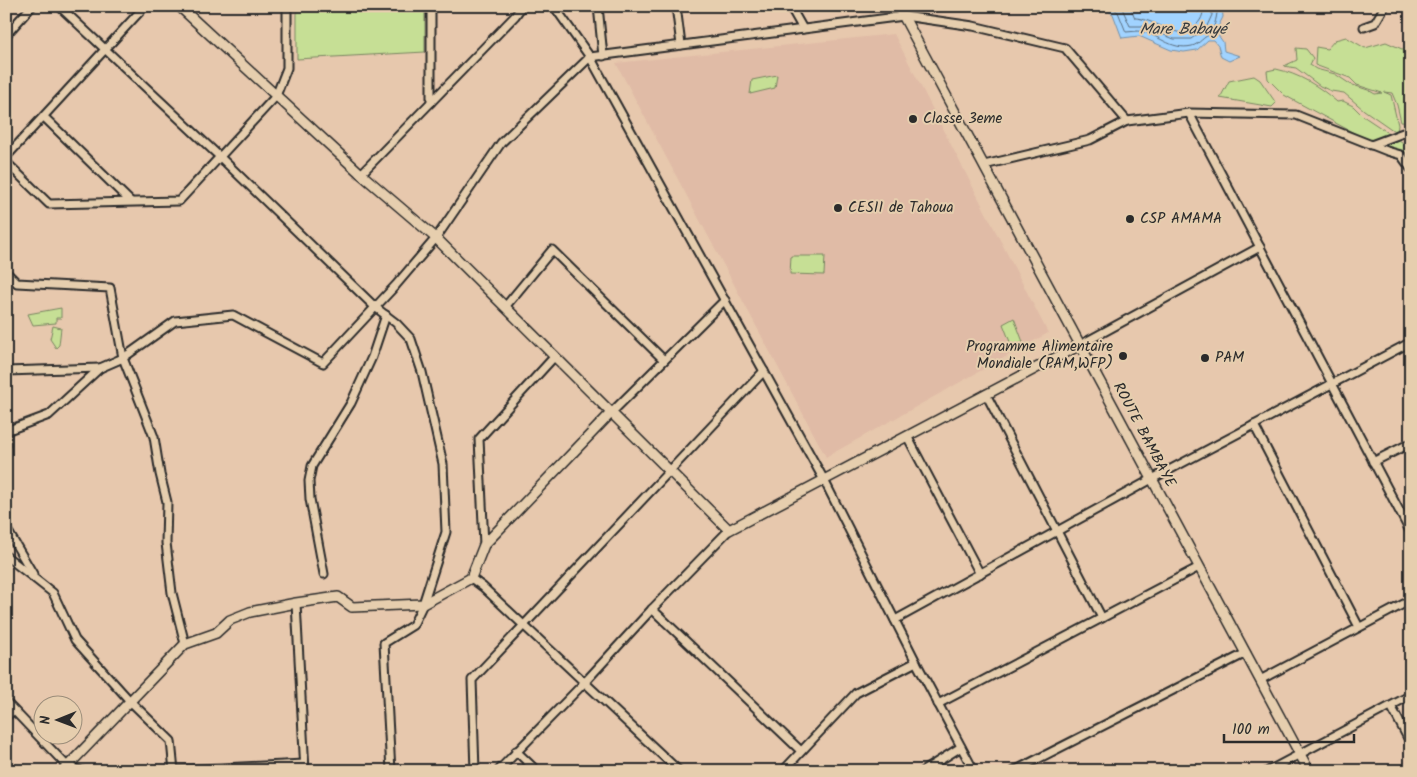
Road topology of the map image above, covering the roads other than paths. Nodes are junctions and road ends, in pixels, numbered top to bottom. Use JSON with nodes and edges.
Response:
{"nodes":[{"id":1,"x":32,"y":6,"type":"edge"},
{"id":2,"x":59,"y":6,"type":"edge"},
{"id":3,"x":145,"y":6,"type":"edge"},
{"id":4,"x":179,"y":6,"type":"edge"},
{"id":5,"x":287,"y":6,"type":"edge"},
{"id":6,"x":431,"y":6,"type":"edge"},
{"id":7,"x":522,"y":6,"type":"edge"},
{"id":8,"x":554,"y":6,"type":"edge"},
{"id":9,"x":598,"y":6,"type":"edge"},
{"id":10,"x":676,"y":6,"type":"edge"},
{"id":11,"x":790,"y":6,"type":"edge"},
{"id":12,"x":898,"y":6,"type":"edge"},
{"id":13,"x":1385,"y":6,"type":"edge"},
{"id":14,"x":904,"y":16,"type":"junction"},
{"id":15,"x":1364,"y":27,"type":"dead end"},
{"id":16,"x":803,"y":30,"type":"junction"},
{"id":17,"x":6,"y":34,"type":"edge"},
{"id":18,"x":681,"y":46,"type":"junction"},
{"id":19,"x":105,"y":50,"type":"junction"},
{"id":20,"x":603,"y":56,"type":"junction"},
{"id":21,"x":590,"y":57,"type":"junction"},
{"id":22,"x":276,"y":96,"type":"junction"},
{"id":23,"x":430,"y":102,"type":"junction"},
{"id":24,"x":1189,"y":113,"type":"junction"},
{"id":25,"x":44,"y":117,"type":"junction"},
{"id":26,"x":1126,"y":121,"type":"junction"},
{"id":27,"x":1411,"y":130,"type":"edge"},
{"id":28,"x":1371,"y":145,"type":"junction"},
{"id":29,"x":219,"y":156,"type":"junction"},
{"id":30,"x":6,"y":157,"type":"edge"},
{"id":31,"x":6,"y":162,"type":"edge"},
{"id":32,"x":984,"y":165,"type":"junction"},
{"id":33,"x":1411,"y":169,"type":"edge"},
{"id":34,"x":361,"y":174,"type":"junction"},
{"id":35,"x":130,"y":201,"type":"junction"},
{"id":36,"x":436,"y":238,"type":"junction"},
{"id":37,"x":1260,"y":247,"type":"junction"},
{"id":38,"x":6,"y":272,"type":"edge"},
{"id":39,"x":725,"y":300,"type":"junction"},
{"id":40,"x":375,"y":307,"type":"junction"},
{"id":41,"x":505,"y":307,"type":"junction"},
{"id":42,"x":386,"y":315,"type":"junction"},
{"id":43,"x":1411,"y":342,"type":"edge"},
{"id":44,"x":1080,"y":345,"type":"junction"},
{"id":45,"x":554,"y":356,"type":"junction"},
{"id":46,"x":123,"y":358,"type":"junction"},
{"id":47,"x":664,"y":360,"type":"junction"},
{"id":48,"x":100,"y":368,"type":"junction"},
{"id":49,"x":6,"y":371,"type":"edge"},
{"id":50,"x":764,"y":372,"type":"junction"},
{"id":51,"x":1332,"y":384,"type":"junction"},
{"id":52,"x":986,"y":394,"type":"junction"},
{"id":53,"x":611,"y":413,"type":"junction"},
{"id":54,"x":1254,"y":425,"type":"junction"},
{"id":55,"x":6,"y":431,"type":"edge"},
{"id":56,"x":907,"y":436,"type":"junction"},
{"id":57,"x":1411,"y":443,"type":"edge"},
{"id":58,"x":6,"y":445,"type":"edge"},
{"id":59,"x":1373,"y":462,"type":"junction"},
{"id":60,"x":671,"y":472,"type":"junction"},
{"id":61,"x":1152,"y":479,"type":"junction"},
{"id":62,"x":824,"y":480,"type":"junction"},
{"id":63,"x":6,"y":528,"type":"edge"},
{"id":64,"x":729,"y":530,"type":"junction"},
{"id":65,"x":1057,"y":531,"type":"junction"},
{"id":66,"x":1411,"y":533,"type":"edge"},
{"id":67,"x":484,"y":545,"type":"junction"},
{"id":68,"x":6,"y":556,"type":"edge"},
{"id":69,"x":1199,"y":567,"type":"junction"},
{"id":70,"x":324,"y":574,"type":"dead end"},
{"id":71,"x":980,"y":574,"type":"junction"},
{"id":72,"x":471,"y":578,"type":"junction"},
{"id":73,"x":35,"y":579,"type":"junction"},
{"id":74,"x":1411,"y":600,"type":"edge"},
{"id":75,"x":296,"y":603,"type":"junction"},
{"id":76,"x":423,"y":604,"type":"junction"},
{"id":77,"x":652,"y":609,"type":"junction"},
{"id":78,"x":1102,"y":618,"type":"junction"},
{"id":79,"x":895,"y":620,"type":"junction"},
{"id":80,"x":524,"y":626,"type":"junction"},
{"id":81,"x":1359,"y":627,"type":"junction"},
{"id":82,"x":185,"y":644,"type":"junction"},
{"id":83,"x":1246,"y":653,"type":"junction"},
{"id":84,"x":916,"y":662,"type":"junction"},
{"id":85,"x":1260,"y":680,"type":"junction"},
{"id":86,"x":585,"y":682,"type":"junction"},
{"id":87,"x":1411,"y":695,"type":"edge"},
{"id":88,"x":130,"y":701,"type":"junction"},
{"id":89,"x":6,"y":702,"type":"edge"},
{"id":90,"x":938,"y":704,"type":"junction"},
{"id":91,"x":1390,"y":706,"type":"junction"},
{"id":92,"x":13,"y":710,"type":"junction"},
{"id":93,"x":6,"y":717,"type":"edge"},
{"id":94,"x":1411,"y":744,"type":"edge"},
{"id":95,"x":961,"y":747,"type":"junction"},
{"id":96,"x":516,"y":751,"type":"junction"},
{"id":97,"x":801,"y":752,"type":"junction"},
{"id":98,"x":1300,"y":755,"type":"junction"},
{"id":99,"x":304,"y":767,"type":"edge"},
{"id":100,"x":65,"y":768,"type":"edge"},
{"id":101,"x":174,"y":770,"type":"edge"},
{"id":102,"x":80,"y":771,"type":"edge"},
{"id":103,"x":160,"y":771,"type":"edge"},
{"id":104,"x":391,"y":771,"type":"edge"},
{"id":105,"x":475,"y":771,"type":"edge"},
{"id":106,"x":498,"y":771,"type":"edge"},
{"id":107,"x":537,"y":771,"type":"edge"},
{"id":108,"x":679,"y":771,"type":"edge"},
{"id":109,"x":783,"y":771,"type":"edge"},
{"id":110,"x":923,"y":771,"type":"edge"},
{"id":111,"x":974,"y":771,"type":"edge"},
{"id":112,"x":1014,"y":771,"type":"edge"},
{"id":113,"x":1268,"y":771,"type":"edge"},
{"id":114,"x":1309,"y":771,"type":"edge"}],
"edges":[{"from":1,"to":17,"type":"street"},
{"from":2,"to":19,"type":"street"},
{"from":3,"to":19,"type":"street"},
{"from":4,"to":22,"type":"street"},
{"from":5,"to":22,"type":"street"},
{"from":6,"to":23,"type":"street"},
{"from":7,"to":23,"type":"street"},
{"from":8,"to":21,"type":"street"},
{"from":9,"to":20,"type":"street"},
{"from":10,"to":18,"type":"street"},
{"from":11,"to":16,"type":"street"},
{"from":12,"to":14,"type":"street","name":"ROUTE BAMBAYE"},
{"from":13,"to":15,"type":"street"},
{"from":14,"to":16,"type":"street"},
{"from":14,"to":26,"type":"street"},
{"from":14,"to":32,"type":"street","name":"ROUTE BAMBAYE"},
{"from":16,"to":18,"type":"street"},
{"from":18,"to":20,"type":"street"},
{"from":19,"to":25,"type":"street"},
{"from":19,"to":29,"type":"street"},
{"from":20,"to":21,"type":"street"},
{"from":21,"to":36,"type":"street"},
{"from":21,"to":39,"type":"street"},
{"from":22,"to":29,"type":"street"},
{"from":22,"to":34,"type":"street"},
{"from":23,"to":34,"type":"street"},
{"from":24,"to":26,"type":"street"},
{"from":24,"to":28,"type":"street"},
{"from":24,"to":37,"type":"street"},
{"from":25,"to":30,"type":"street"},
{"from":25,"to":35,"type":"street"},
{"from":26,"to":32,"type":"street"},
{"from":27,"to":28,"type":"street"},
{"from":28,"to":33,"type":"street"},
{"from":29,"to":35,"type":"street"},
{"from":29,"to":40,"type":"street"},
{"from":31,"to":35,"type":"street"},
{"from":32,"to":44,"type":"street","name":"ROUTE BAMBAYE"},
{"from":34,"to":36,"type":"street"},
{"from":36,"to":40,"type":"street"},
{"from":36,"to":41,"type":"street"},
{"from":37,"to":44,"type":"street"},
{"from":37,"to":51,"type":"street"},
{"from":38,"to":46,"type":"street"},
{"from":39,"to":47,"type":"street"},
{"from":39,"to":50,"type":"street"},
{"from":40,"to":42,"type":"street"},
{"from":40,"to":46,"type":"street"},
{"from":41,"to":45,"type":"street"},
{"from":41,"to":47,"type":"street"},
{"from":42,"to":70,"type":"street"},
{"from":42,"to":76,"type":"street"},
{"from":43,"to":51,"type":"street"},
{"from":44,"to":52,"type":"street"},
{"from":44,"to":61,"type":"street","name":"ROUTE BAMBAYE"},
{"from":45,"to":53,"type":"street"},
{"from":45,"to":67,"type":"street"},
{"from":46,"to":48,"type":"street"},
{"from":46,"to":82,"type":"street"},
{"from":47,"to":53,"type":"street"},
{"from":48,"to":49,"type":"street"},
{"from":48,"to":55,"type":"street"},
{"from":50,"to":60,"type":"street"},
{"from":50,"to":62,"type":"street"},
{"from":51,"to":54,"type":"street"},
{"from":51,"to":59,"type":"street"},
{"from":52,"to":56,"type":"street"},
{"from":52,"to":65,"type":"street"},
{"from":53,"to":60,"type":"street"},
{"from":53,"to":67,"type":"street"},
{"from":54,"to":61,"type":"street"},
{"from":54,"to":81,"type":"street"},
{"from":55,"to":58,"type":"street"},
{"from":56,"to":62,"type":"street"},
{"from":56,"to":71,"type":"street"},
{"from":57,"to":59,"type":"street"},
{"from":59,"to":66,"type":"street"},
{"from":60,"to":64,"type":"street"},
{"from":60,"to":80,"type":"street"},
{"from":61,"to":65,"type":"street"},
{"from":61,"to":69,"type":"street","name":"ROUTE BAMBAYE"},
{"from":62,"to":64,"type":"street"},
{"from":62,"to":79,"type":"street"},
{"from":63,"to":73,"type":"street"},
{"from":64,"to":77,"type":"street"},
{"from":65,"to":71,"type":"street"},
{"from":65,"to":78,"type":"street"},
{"from":67,"to":72,"type":"street"},
{"from":68,"to":73,"type":"street"},
{"from":69,"to":78,"type":"street"},
{"from":69,"to":83,"type":"street","name":"ROUTE BAMBAYE"},
{"from":71,"to":79,"type":"street"},
{"from":72,"to":76,"type":"street"},
{"from":72,"to":80,"type":"street"},
{"from":73,"to":88,"type":"street"},
{"from":74,"to":81,"type":"street"},
{"from":75,"to":76,"type":"street"},
{"from":75,"to":82,"type":"street"},
{"from":75,"to":99,"type":"street"},
{"from":76,"to":104,"type":"street"},
{"from":77,"to":86,"type":"street"},
{"from":77,"to":97,"type":"street"},
{"from":78,"to":90,"type":"street"},
{"from":79,"to":84,"type":"street"},
{"from":80,"to":86,"type":"street"},
{"from":80,"to":105,"type":"street"},
{"from":81,"to":85,"type":"street"},
{"from":82,"to":88,"type":"street"},
{"from":83,"to":85,"type":"street","name":"ROUTE BAMBAYE"},
{"from":83,"to":112,"type":"street"},
{"from":84,"to":90,"type":"street"},
{"from":84,"to":97,"type":"street"},
{"from":85,"to":98,"type":"street","name":"ROUTE BAMBAYE"},
{"from":86,"to":96,"type":"street"},
{"from":86,"to":108,"type":"street"},
{"from":87,"to":91,"type":"street"},
{"from":88,"to":100,"type":"street"},
{"from":88,"to":101,"type":"street"},
{"from":89,"to":92,"type":"street"},
{"from":90,"to":95,"type":"street"},
{"from":91,"to":94,"type":"street"},
{"from":91,"to":98,"type":"street"},
{"from":92,"to":93,"type":"street"},
{"from":92,"to":100,"type":"street"},
{"from":95,"to":110,"type":"street"},
{"from":95,"to":111,"type":"street"},
{"from":96,"to":106,"type":"street"},
{"from":96,"to":107,"type":"street"},
{"from":97,"to":109,"type":"street"},
{"from":98,"to":113,"type":"street"},
{"from":98,"to":114,"type":"street","name":"ROUTE BAMBAYE"},
{"from":99,"to":101,"type":"street"},
{"from":100,"to":102,"type":"street"},
{"from":101,"to":103,"type":"street"}]}
